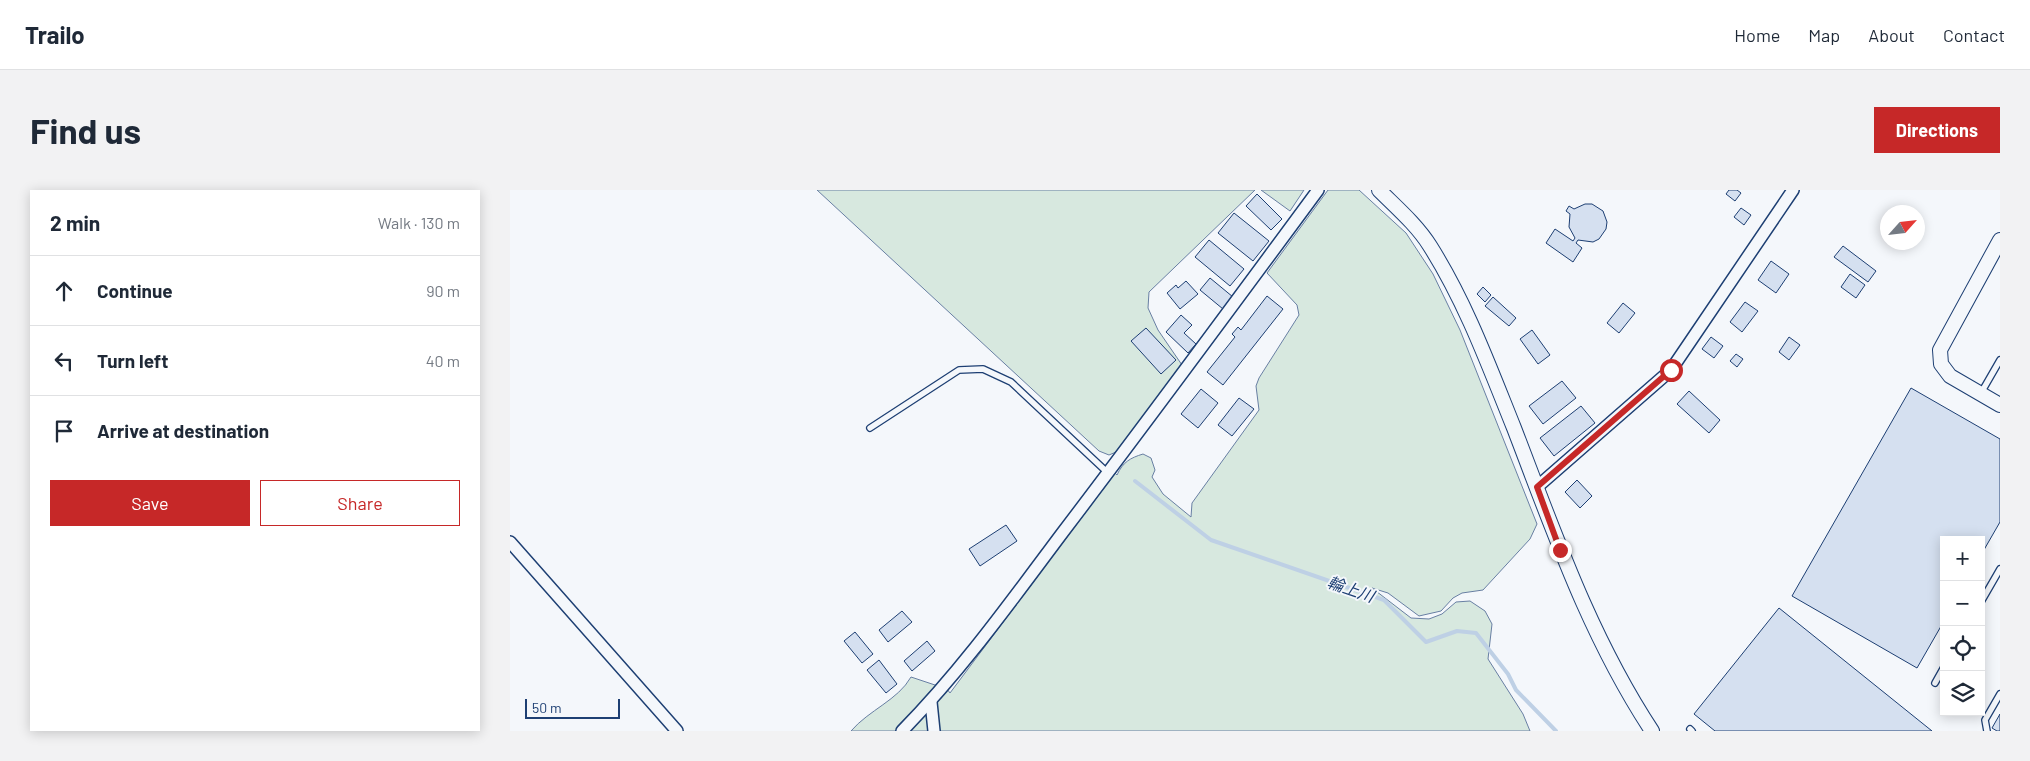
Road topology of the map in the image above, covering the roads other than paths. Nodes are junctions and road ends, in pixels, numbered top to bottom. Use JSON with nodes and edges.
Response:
{"nodes":[{"id":1,"x":1318,"y":190,"type":"edge"},
{"id":2,"x":1379,"y":190,"type":"edge"},
{"id":3,"x":1793,"y":190,"type":"edge"},
{"id":4,"x":2000,"y":240,"type":"edge"},
{"id":5,"x":2000,"y":360,"type":"edge"},
{"id":6,"x":1981,"y":394,"type":"junction"},
{"id":7,"x":2000,"y":405,"type":"edge"},
{"id":8,"x":870,"y":428,"type":"dead end"},
{"id":9,"x":1108,"y":473,"type":"junction"},
{"id":10,"x":1537,"y":487,"type":"junction"},
{"id":11,"x":510,"y":542,"type":"edge"},
{"id":12,"x":2000,"y":570,"type":"edge"},
{"id":13,"x":1985,"y":595,"type":"edge"},
{"id":14,"x":1942,"y":671,"type":"edge"},
{"id":15,"x":1935,"y":683,"type":"dead end"},
{"id":16,"x":2000,"y":694,"type":"edge"},
{"id":17,"x":931,"y":702,"type":"junction"},
{"id":18,"x":677,"y":731,"type":"edge"},
{"id":19,"x":902,"y":731,"type":"edge"},
{"id":20,"x":934,"y":731,"type":"edge"},
{"id":21,"x":1652,"y":731,"type":"edge"},
{"id":22,"x":1986,"y":731,"type":"edge"}],
"edges":[{"from":1,"to":9,"type":"street"},
{"from":2,"to":10,"type":"street"},
{"from":3,"to":10,"type":"street"},
{"from":4,"to":6,"type":"street"},
{"from":5,"to":6,"type":"lane"},
{"from":6,"to":7,"type":"street"},
{"from":8,"to":9,"type":"lane"},
{"from":9,"to":17,"type":"street"},
{"from":10,"to":21,"type":"street"},
{"from":11,"to":18,"type":"street"},
{"from":12,"to":13,"type":"lane"},
{"from":14,"to":15,"type":"lane"},
{"from":16,"to":22,"type":"lane"},
{"from":17,"to":19,"type":"street"},
{"from":17,"to":20,"type":"street"}]}
